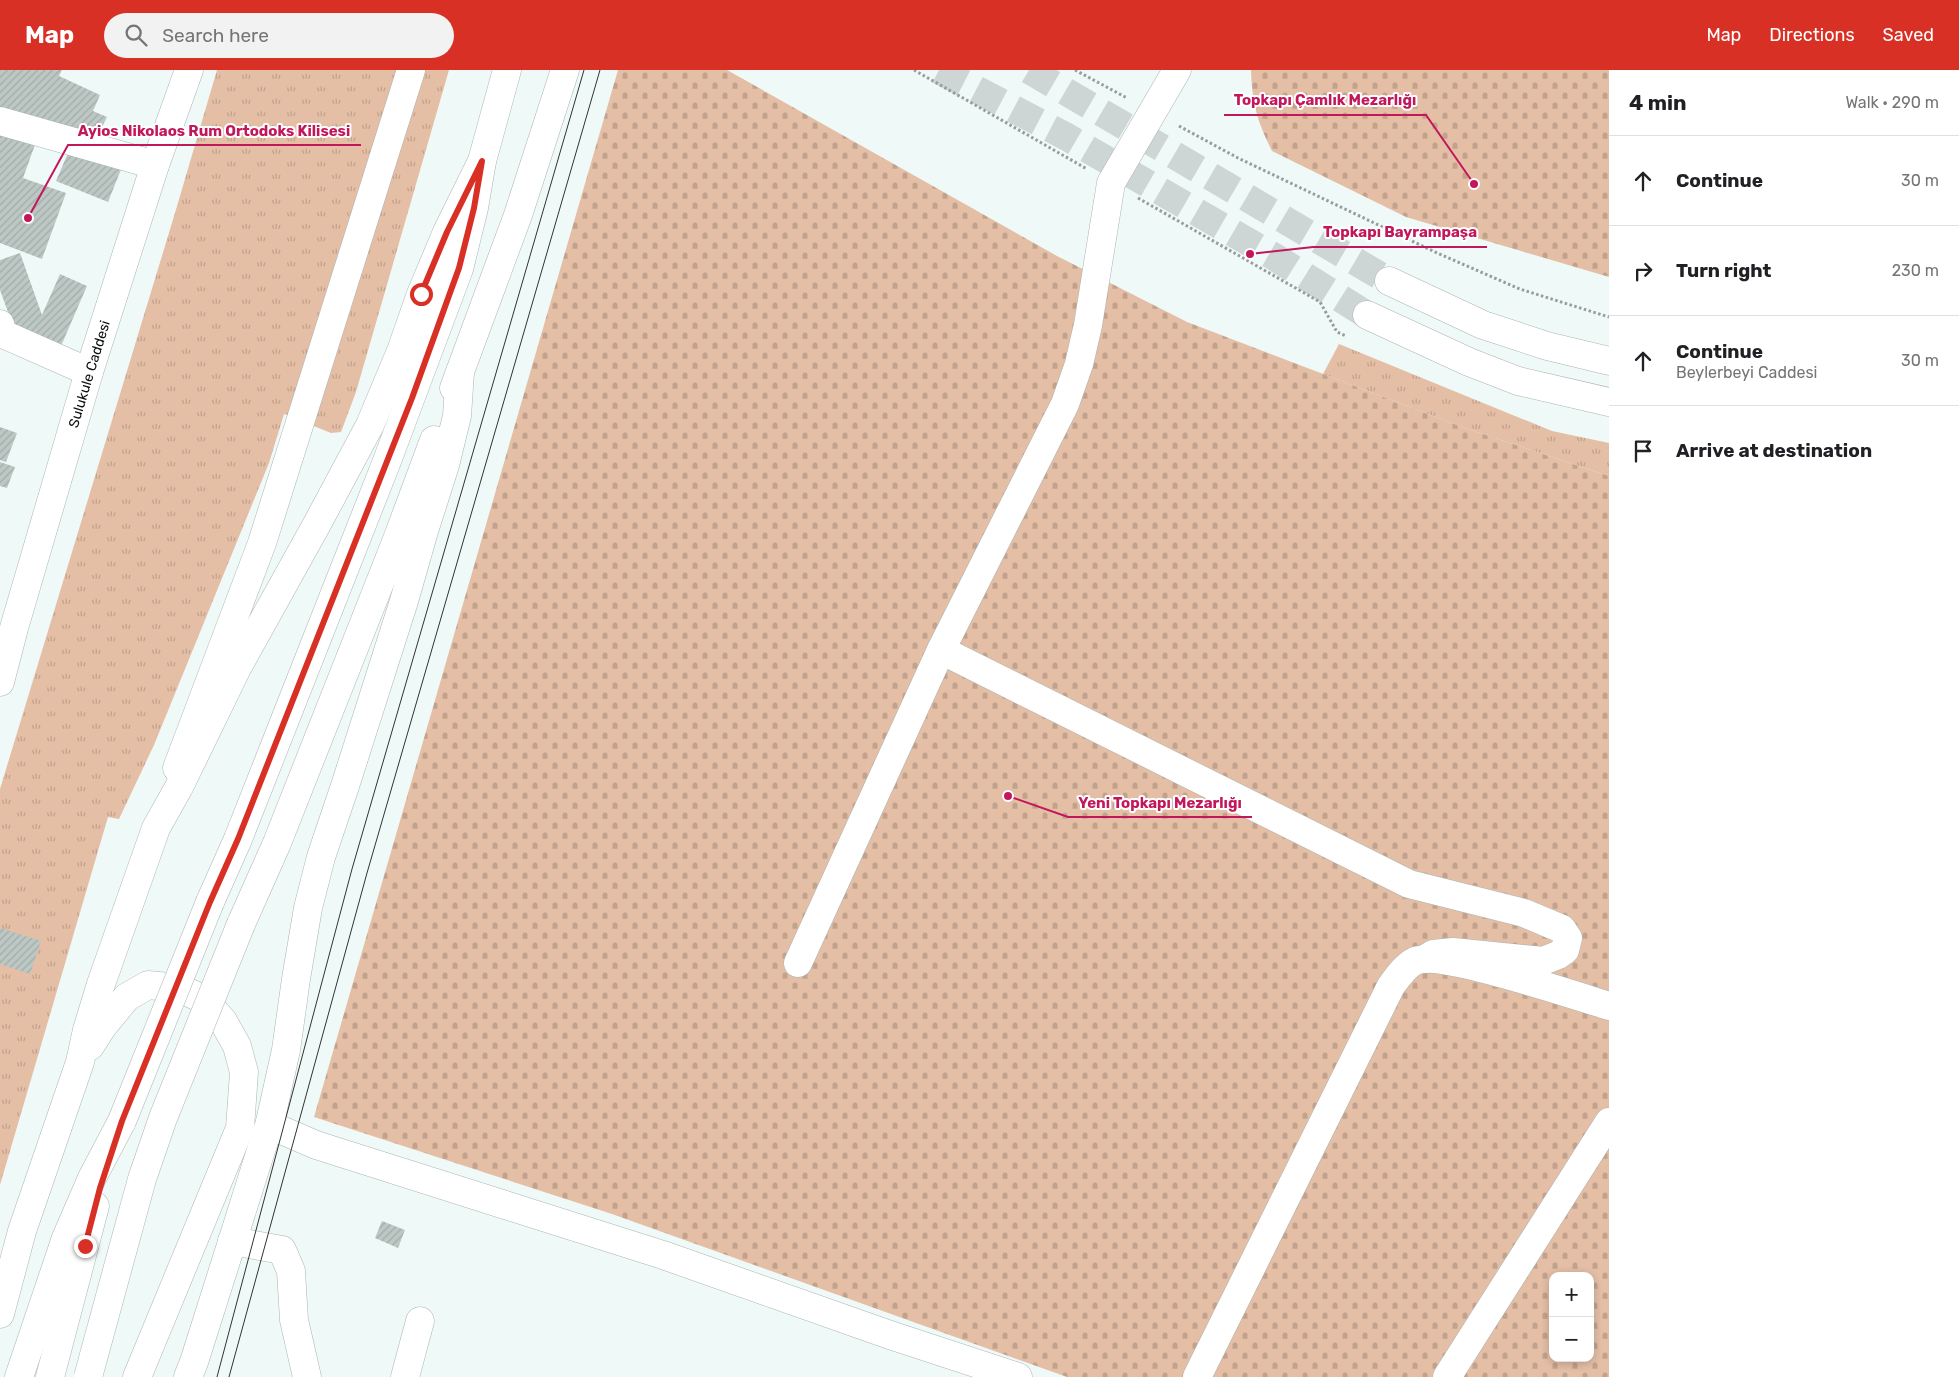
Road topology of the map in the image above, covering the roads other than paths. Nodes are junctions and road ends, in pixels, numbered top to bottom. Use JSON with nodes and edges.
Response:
{"nodes":[{"id":1,"x":189,"y":70,"type":"edge"},
{"id":2,"x":411,"y":70,"type":"edge"},
{"id":3,"x":507,"y":70,"type":"edge"},
{"id":4,"x":565,"y":70,"type":"edge"},
{"id":5,"x":1177,"y":70,"type":"edge"},
{"id":6,"x":0,"y":121,"type":"edge"},
{"id":7,"x":482,"y":161,"type":"junction"},
{"id":8,"x":155,"y":165,"type":"junction"},
{"id":9,"x":1389,"y":281,"type":"tunnel mouth"},
{"id":10,"x":1367,"y":315,"type":"tunnel mouth"},
{"id":11,"x":0,"y":324,"type":"edge"},
{"id":12,"x":1609,"y":361,"type":"edge"},
{"id":13,"x":88,"y":372,"type":"junction"},
{"id":14,"x":460,"y":372,"type":"junction"},
{"id":15,"x":1609,"y":402,"type":"edge"},
{"id":16,"x":7,"y":623,"type":"edge"},
{"id":17,"x":941,"y":650,"type":"junction"},
{"id":18,"x":0,"y":682,"type":"edge"},
{"id":19,"x":156,"y":828,"type":"junction"},
{"id":20,"x":1425,"y":959,"type":"junction"},
{"id":21,"x":798,"y":963,"type":"dead end"},
{"id":22,"x":1609,"y":1006,"type":"edge"},
{"id":23,"x":80,"y":1062,"type":"junction"},
{"id":24,"x":122,"y":1121,"type":"junction"},
{"id":25,"x":270,"y":1122,"type":"junction"},
{"id":26,"x":1609,"y":1122,"type":"edge"},
{"id":27,"x":316,"y":1145,"type":"junction"},
{"id":28,"x":262,"y":1149,"type":"junction"},
{"id":29,"x":232,"y":1241,"type":"junction"},
{"id":30,"x":0,"y":1314,"type":"edge"},
{"id":31,"x":420,"y":1321,"type":"dead end"},
{"id":32,"x":191,"y":1372,"type":"edge"},
{"id":33,"x":19,"y":1377,"type":"edge"},
{"id":34,"x":50,"y":1377,"type":"edge"},
{"id":35,"x":88,"y":1377,"type":"edge"},
{"id":36,"x":137,"y":1377,"type":"edge"},
{"id":37,"x":307,"y":1377,"type":"edge"},
{"id":38,"x":405,"y":1377,"type":"edge"},
{"id":39,"x":1018,"y":1377,"type":"edge"},
{"id":40,"x":1197,"y":1377,"type":"edge"},
{"id":41,"x":1447,"y":1377,"type":"edge"}],
"edges":[{"from":1,"to":8,"type":"main road","name":"Sulukule Caddesi"},
{"from":2,"to":19,"type":"main road"},
{"from":3,"to":7,"type":"main road"},
{"from":4,"to":14,"type":"main road"},
{"from":5,"to":17,"type":"main road"},
{"from":6,"to":8,"type":"main road"},
{"from":7,"to":19,"type":"main road"},
{"from":7,"to":24,"type":"main road","bridge":true},
{"from":8,"to":13,"type":"main road","name":"Sulukule Caddesi"},
{"from":9,"to":12,"type":"main road"},
{"from":10,"to":15,"type":"main road"},
{"from":11,"to":13,"type":"main road"},
{"from":13,"to":16,"type":"main road","name":"Sulukule Caddesi"},
{"from":14,"to":25,"type":"main road"},
{"from":14,"to":35,"type":"main road","bridge":true},
{"from":16,"to":18,"type":"main road","name":"Sulukule Caddesi"},
{"from":17,"to":20,"type":"main road"},
{"from":17,"to":21,"type":"main road"},
{"from":19,"to":23,"type":"main road"},
{"from":20,"to":22,"type":"main road"},
{"from":20,"to":40,"type":"main road"},
{"from":23,"to":30,"type":"main road"},
{"from":23,"to":36,"type":"main road"},
{"from":24,"to":33,"type":"main road"},
{"from":24,"to":34,"type":"main road"},
{"from":25,"to":27,"type":"main road"},
{"from":25,"to":28,"type":"main road"},
{"from":26,"to":41,"type":"main road"},
{"from":27,"to":28,"type":"main road"},
{"from":27,"to":39,"type":"main road"},
{"from":28,"to":29,"type":"main road"},
{"from":29,"to":32,"type":"main road"},
{"from":29,"to":37,"type":"main road"},
{"from":31,"to":38,"type":"main road"}]}
